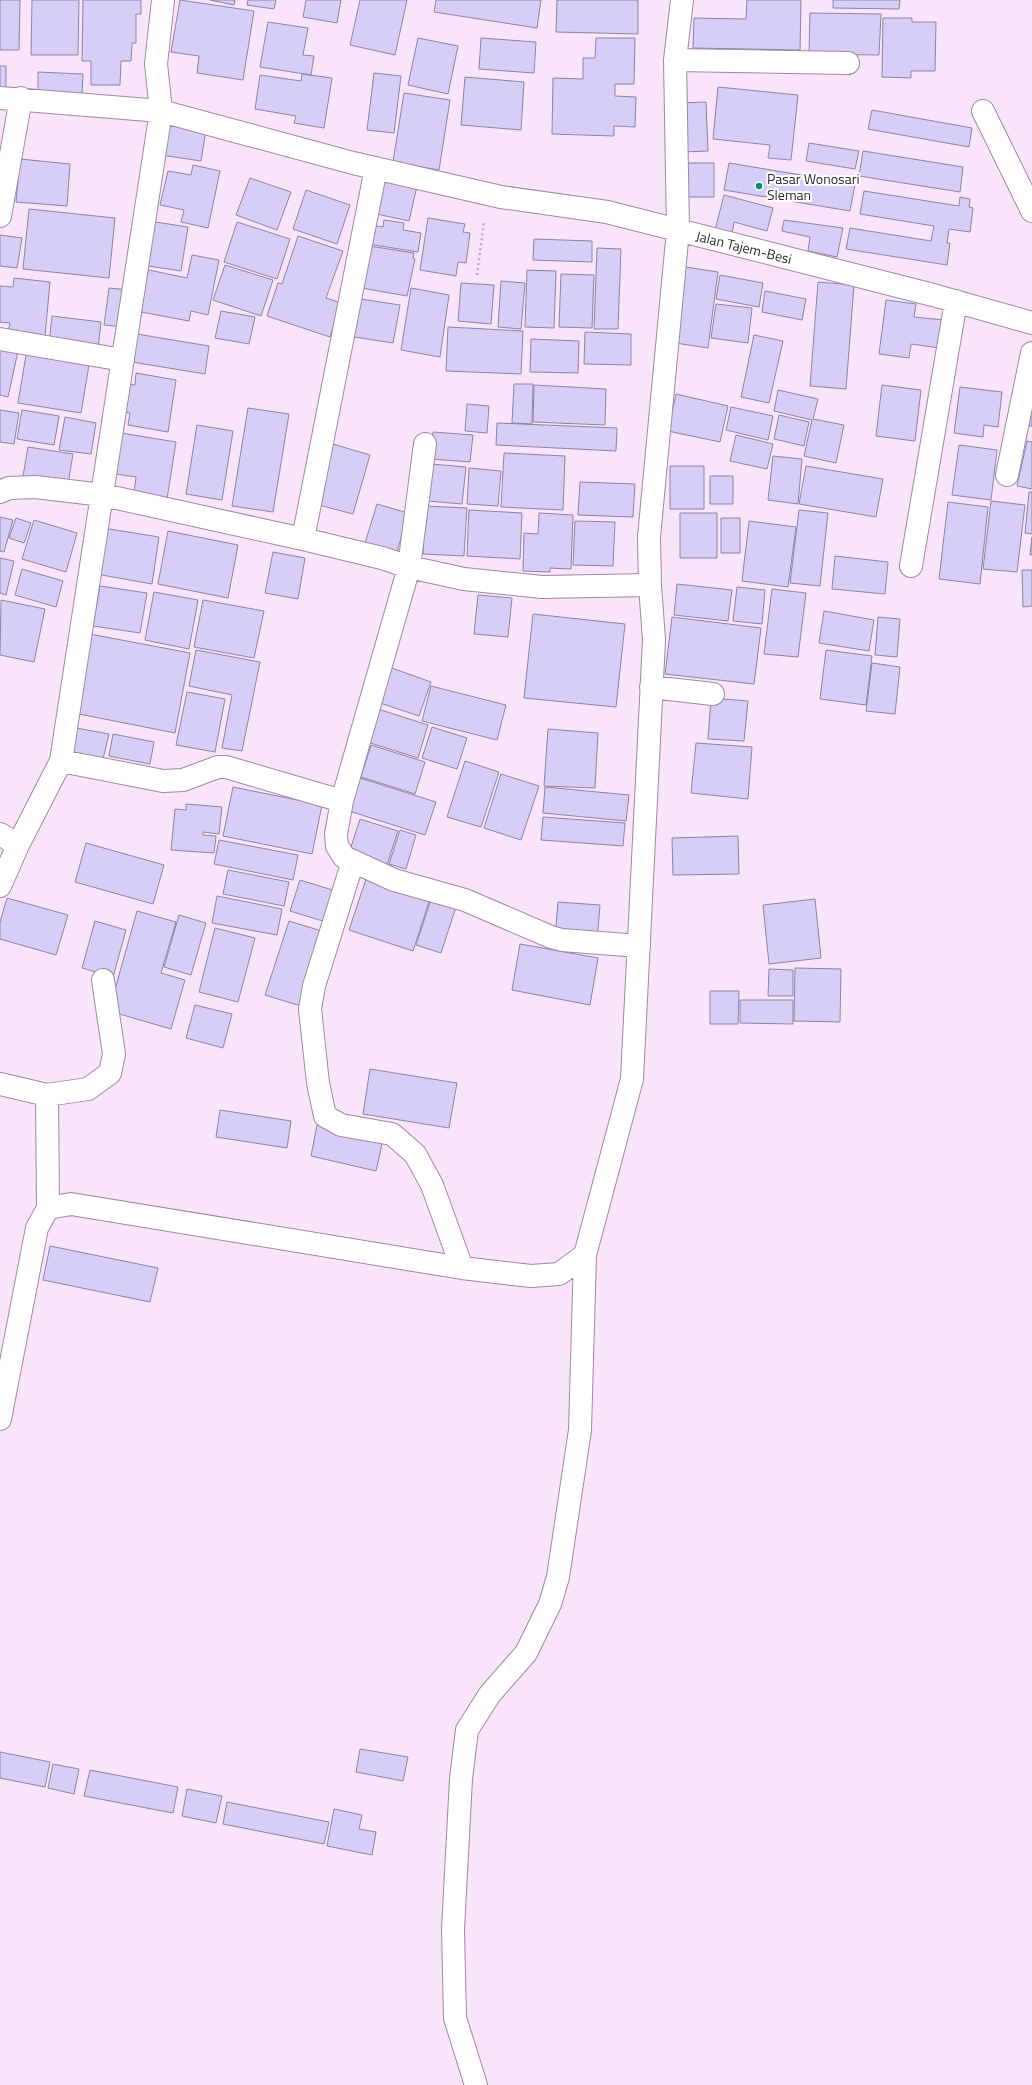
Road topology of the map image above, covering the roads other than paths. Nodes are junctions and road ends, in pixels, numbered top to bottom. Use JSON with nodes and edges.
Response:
{"nodes":[{"id":1,"x":163,"y":0,"type":"edge"},
{"id":2,"x":682,"y":0,"type":"edge"},
{"id":3,"x":675,"y":60,"type":"junction"},
{"id":4,"x":848,"y":62,"type":"dead end"},
{"id":5,"x":10,"y":98,"type":"edge"},
{"id":6,"x":161,"y":111,"type":"junction"},
{"id":7,"x":983,"y":111,"type":"dead end"},
{"id":8,"x":376,"y":168,"type":"junction"},
{"id":9,"x":1032,"y":211,"type":"edge"},
{"id":10,"x":0,"y":216,"type":"edge"},
{"id":11,"x":678,"y":230,"type":"junction"},
{"id":12,"x":956,"y":301,"type":"junction"},
{"id":13,"x":1032,"y":323,"type":"edge"},
{"id":14,"x":0,"y":339,"type":"edge"},
{"id":15,"x":1032,"y":353,"type":"edge"},
{"id":16,"x":123,"y":360,"type":"junction"},
{"id":17,"x":425,"y":444,"type":"dead end"},
{"id":18,"x":1007,"y":475,"type":"dead end"},
{"id":19,"x":0,"y":492,"type":"edge"},
{"id":20,"x":103,"y":495,"type":"junction"},
{"id":21,"x":303,"y":539,"type":"junction"},
{"id":22,"x":911,"y":566,"type":"dead end"},
{"id":23,"x":409,"y":567,"type":"junction"},
{"id":24,"x":650,"y":585,"type":"junction"},
{"id":25,"x":651,"y":687,"type":"junction"},
{"id":26,"x":713,"y":694,"type":"dead end"},
{"id":27,"x":61,"y":761,"type":"junction"},
{"id":28,"x":342,"y":801,"type":"junction"},
{"id":29,"x":9,"y":839,"type":"edge"},
{"id":30,"x":353,"y":861,"type":"junction"},
{"id":31,"x":0,"y":886,"type":"edge"},
{"id":32,"x":639,"y":946,"type":"junction"},
{"id":33,"x":103,"y":980,"type":"dead end"},
{"id":34,"x":0,"y":1084,"type":"edge"},
{"id":35,"x":47,"y":1095,"type":"junction"},
{"id":36,"x":48,"y":1208,"type":"junction"},
{"id":37,"x":585,"y":1255,"type":"junction"},
{"id":38,"x":462,"y":1268,"type":"junction"},
{"id":39,"x":0,"y":1419,"type":"edge"},
{"id":40,"x":476,"y":2085,"type":"edge"}],
"edges":[{"from":1,"to":6,"type":"street"},
{"from":2,"to":3,"type":"street","name":"Jalan Tajem-Besi"},
{"from":3,"to":4,"type":"street"},
{"from":3,"to":11,"type":"street","name":"Jalan Tajem-Besi"},
{"from":5,"to":6,"type":"street"},
{"from":5,"to":10,"type":"street"},
{"from":6,"to":8,"type":"street"},
{"from":6,"to":16,"type":"street"},
{"from":7,"to":9,"type":"street"},
{"from":8,"to":11,"type":"street"},
{"from":8,"to":21,"type":"street"},
{"from":11,"to":12,"type":"street","name":"Jalan Tajem-Besi"},
{"from":11,"to":24,"type":"street"},
{"from":12,"to":13,"type":"street","name":"Jalan Tajem-Besi"},
{"from":12,"to":22,"type":"street"},
{"from":14,"to":16,"type":"street"},
{"from":15,"to":18,"type":"street"},
{"from":16,"to":20,"type":"street"},
{"from":17,"to":23,"type":"street"},
{"from":19,"to":20,"type":"street"},
{"from":20,"to":21,"type":"street"},
{"from":20,"to":27,"type":"street"},
{"from":21,"to":23,"type":"street"},
{"from":23,"to":24,"type":"street"},
{"from":23,"to":28,"type":"street"},
{"from":24,"to":25,"type":"street"},
{"from":25,"to":26,"type":"street"},
{"from":25,"to":32,"type":"street"},
{"from":27,"to":28,"type":"street"},
{"from":27,"to":29,"type":"street"},
{"from":28,"to":30,"type":"street"},
{"from":29,"to":31,"type":"street"},
{"from":30,"to":32,"type":"street"},
{"from":30,"to":38,"type":"street"},
{"from":32,"to":37,"type":"street"},
{"from":33,"to":35,"type":"street"},
{"from":34,"to":35,"type":"street"},
{"from":35,"to":36,"type":"street"},
{"from":36,"to":38,"type":"street"},
{"from":36,"to":39,"type":"street"},
{"from":37,"to":38,"type":"street"},
{"from":37,"to":40,"type":"street"}]}
